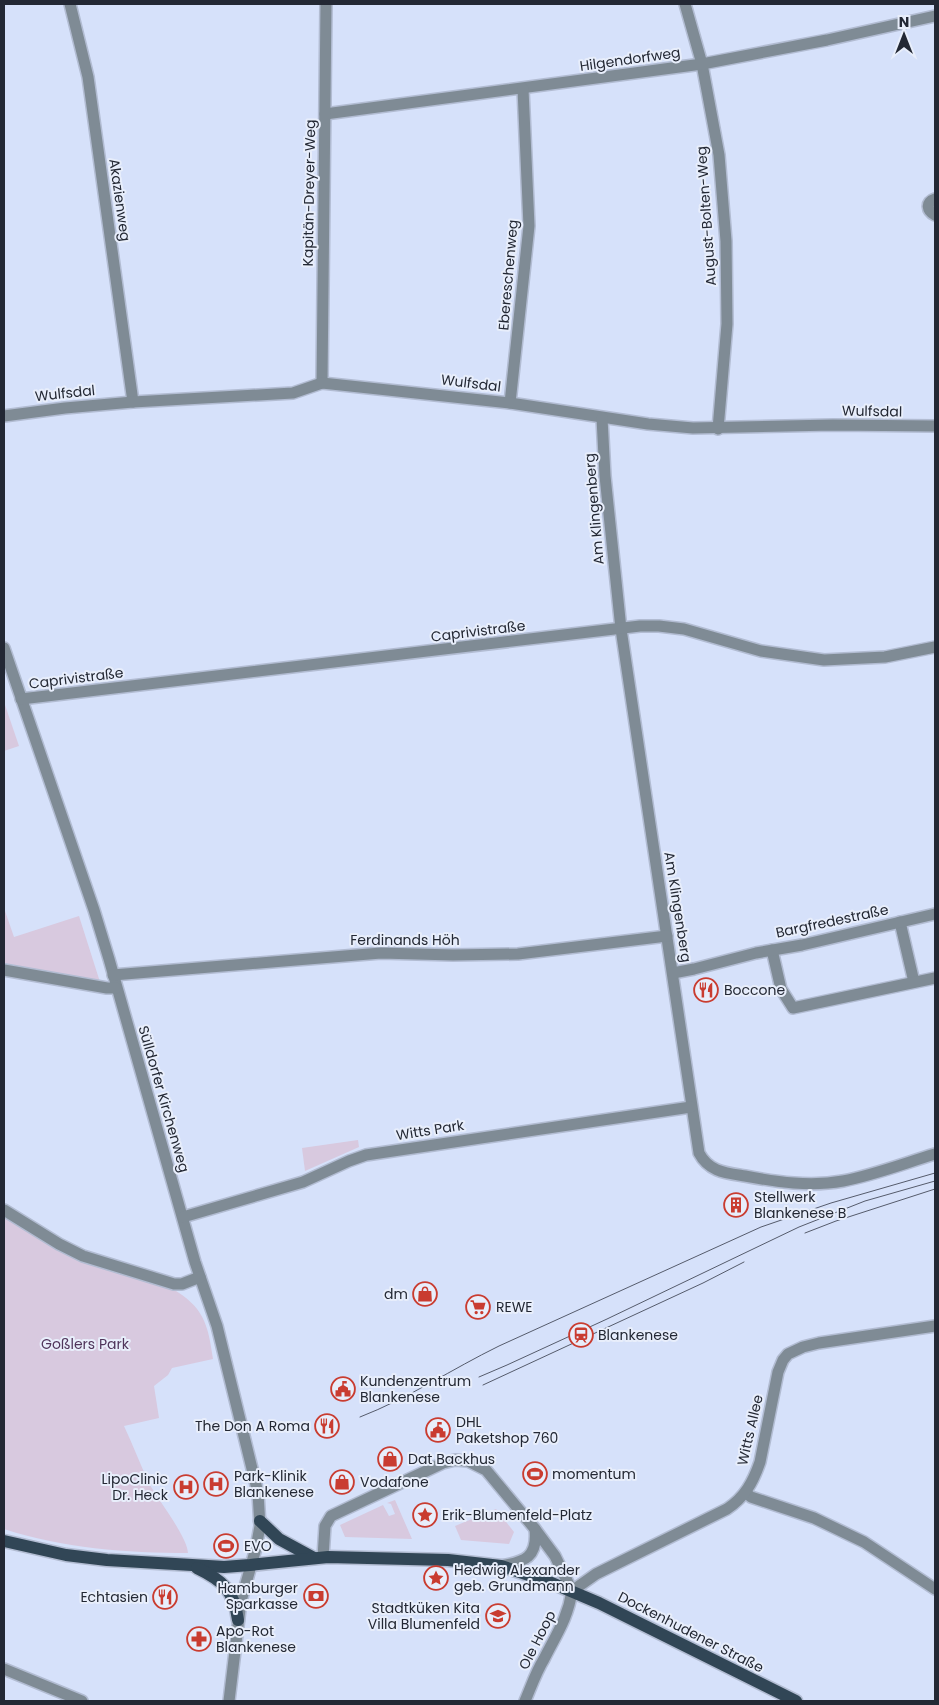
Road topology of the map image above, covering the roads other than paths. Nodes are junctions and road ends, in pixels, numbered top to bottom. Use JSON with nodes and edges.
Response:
{"nodes":[{"id":1,"x":70,"y":4,"type":"edge"},
{"id":2,"x":326,"y":4,"type":"edge"},
{"id":3,"x":685,"y":4,"type":"edge"},
{"id":4,"x":935,"y":16,"type":"edge"},
{"id":5,"x":702,"y":64,"type":"junction"},
{"id":6,"x":523,"y":89,"type":"junction"},
{"id":7,"x":326,"y":114,"type":"junction"},
{"id":8,"x":935,"y":199,"type":"edge"},
{"id":9,"x":935,"y":215,"type":"edge"},
{"id":10,"x":322,"y":383,"type":"junction"},
{"id":11,"x":133,"y":402,"type":"junction"},
{"id":12,"x":510,"y":403,"type":"junction"},
{"id":13,"x":4,"y":416,"type":"edge"},
{"id":14,"x":602,"y":418,"type":"junction"},
{"id":15,"x":935,"y":426,"type":"edge"},
{"id":16,"x":718,"y":429,"type":"junction"},
{"id":17,"x":621,"y":629,"type":"junction"},
{"id":18,"x":935,"y":647,"type":"edge"},
{"id":19,"x":4,"y":648,"type":"edge"},
{"id":20,"x":21,"y":699,"type":"junction"},
{"id":21,"x":935,"y":914,"type":"edge"},
{"id":22,"x":900,"y":922,"type":"junction"},
{"id":23,"x":667,"y":936,"type":"junction"},
{"id":24,"x":772,"y":950,"type":"junction"},
{"id":25,"x":4,"y":970,"type":"edge"},
{"id":26,"x":673,"y":973,"type":"junction"},
{"id":27,"x":113,"y":974,"type":"junction"},
{"id":28,"x":935,"y":978,"type":"edge"},
{"id":29,"x":914,"y":982,"type":"junction"},
{"id":30,"x":116,"y":988,"type":"junction"},
{"id":31,"x":691,"y":1107,"type":"junction"},
{"id":32,"x":935,"y":1154,"type":"edge"},
{"id":33,"x":4,"y":1210,"type":"edge"},
{"id":34,"x":183,"y":1217,"type":"junction"},
{"id":35,"x":200,"y":1277,"type":"junction"},
{"id":36,"x":935,"y":1326,"type":"edge"},
{"id":37,"x":746,"y":1493,"type":"junction"},
{"id":38,"x":260,"y":1521,"type":"junction"},
{"id":39,"x":535,"y":1529,"type":"junction"},
{"id":40,"x":4,"y":1541,"type":"edge"},
{"id":41,"x":319,"y":1557,"type":"junction"},
{"id":42,"x":192,"y":1566,"type":"junction"},
{"id":43,"x":250,"y":1566,"type":"junction"},
{"id":44,"x":501,"y":1566,"type":"junction"},
{"id":45,"x":935,"y":1589,"type":"edge"},
{"id":46,"x":572,"y":1591,"type":"junction"},
{"id":47,"x":238,"y":1620,"type":"junction"},
{"id":48,"x":4,"y":1669,"type":"edge"},
{"id":49,"x":82,"y":1701,"type":"edge"},
{"id":50,"x":229,"y":1701,"type":"edge"},
{"id":51,"x":525,"y":1701,"type":"edge"},
{"id":52,"x":796,"y":1701,"type":"edge"}],
"edges":[{"from":1,"to":11,"type":"street","name":"Akazienweg"},
{"from":2,"to":7,"type":"street","name":"Kapitän-Dreyer-Weg"},
{"from":3,"to":5,"type":"street","name":"August-Bolten-Weg"},
{"from":4,"to":5,"type":"street","name":"Hilgendorfweg"},
{"from":5,"to":6,"type":"street","name":"Hilgendorfweg"},
{"from":5,"to":16,"type":"street","name":"August-Bolten-Weg"},
{"from":6,"to":7,"type":"street","name":"Hilgendorfweg"},
{"from":6,"to":12,"type":"street","name":"Ebereschenweg"},
{"from":7,"to":10,"type":"street","name":"Kapitän-Dreyer-Weg"},
{"from":8,"to":9,"type":"street"},
{"from":10,"to":11,"type":"street","name":"Wulfsdal"},
{"from":10,"to":12,"type":"street","name":"Wulfsdal"},
{"from":11,"to":13,"type":"street","name":"Wulfsdal"},
{"from":12,"to":14,"type":"street","name":"Wulfsdal"},
{"from":14,"to":16,"type":"street","name":"Wulfsdal"},
{"from":14,"to":17,"type":"street","name":"Am Klingenberg"},
{"from":15,"to":16,"type":"street","name":"Wulfsdal"},
{"from":17,"to":18,"type":"street","name":"Caprivistraße"},
{"from":17,"to":20,"type":"street","name":"Caprivistraße"},
{"from":17,"to":23,"type":"street","name":"Am Klingenberg"},
{"from":19,"to":20,"type":"street","name":"Sülldorfer Kirchenweg"},
{"from":20,"to":27,"type":"street","name":"Sülldorfer Kirchenweg"},
{"from":21,"to":22,"type":"street","name":"Bargfredestraße"},
{"from":22,"to":24,"type":"street","name":"Bargfredestraße"},
{"from":22,"to":29,"type":"street","name":"Bargfredestraße"},
{"from":23,"to":26,"type":"street","name":"Am Klingenberg"},
{"from":23,"to":27,"type":"street","name":"Ferdinands Höh"},
{"from":24,"to":26,"type":"street","name":"Bargfredestraße"},
{"from":24,"to":29,"type":"street","name":"Bargfredestraße"},
{"from":25,"to":30,"type":"street"},
{"from":26,"to":31,"type":"street","name":"Am Klingenberg"},
{"from":27,"to":30,"type":"street","name":"Sülldorfer Kirchenweg"},
{"from":28,"to":29,"type":"street","name":"Bargfredestraße"},
{"from":30,"to":34,"type":"street","name":"Sülldorfer Kirchenweg"},
{"from":31,"to":32,"type":"street","name":"Am Klingenberg"},
{"from":31,"to":34,"type":"street","name":"Witts Park"},
{"from":33,"to":35,"type":"street"},
{"from":34,"to":35,"type":"street","name":"Sülldorfer Kirchenweg"},
{"from":35,"to":38,"type":"street","name":"Sülldorfer Kirchenweg"},
{"from":36,"to":37,"type":"street","name":"Witts Allee"},
{"from":37,"to":45,"type":"street"},
{"from":37,"to":46,"type":"street","name":"Witts Allee"},
{"from":38,"to":41,"type":"main road"},
{"from":38,"to":43,"type":"street","name":"Sülldorfer Kirchenweg"},
{"from":39,"to":41,"type":"street"},
{"from":39,"to":44,"type":"street"},
{"from":39,"to":46,"type":"street"},
{"from":40,"to":42,"type":"main road"},
{"from":41,"to":43,"type":"main road"},
{"from":41,"to":44,"type":"main road"},
{"from":42,"to":43,"type":"main road"},
{"from":42,"to":47,"type":"main road"},
{"from":43,"to":47,"type":"street","name":"Sülldorfer Kirchenweg"},
{"from":44,"to":46,"type":"main road"},
{"from":46,"to":51,"type":"street","name":"Ole Hoop"},
{"from":46,"to":52,"type":"main road","name":"Dockenhudener Straße"},
{"from":47,"to":50,"type":"street","name":"Sülldorfer Kirchenweg"},
{"from":48,"to":49,"type":"street"}]}
